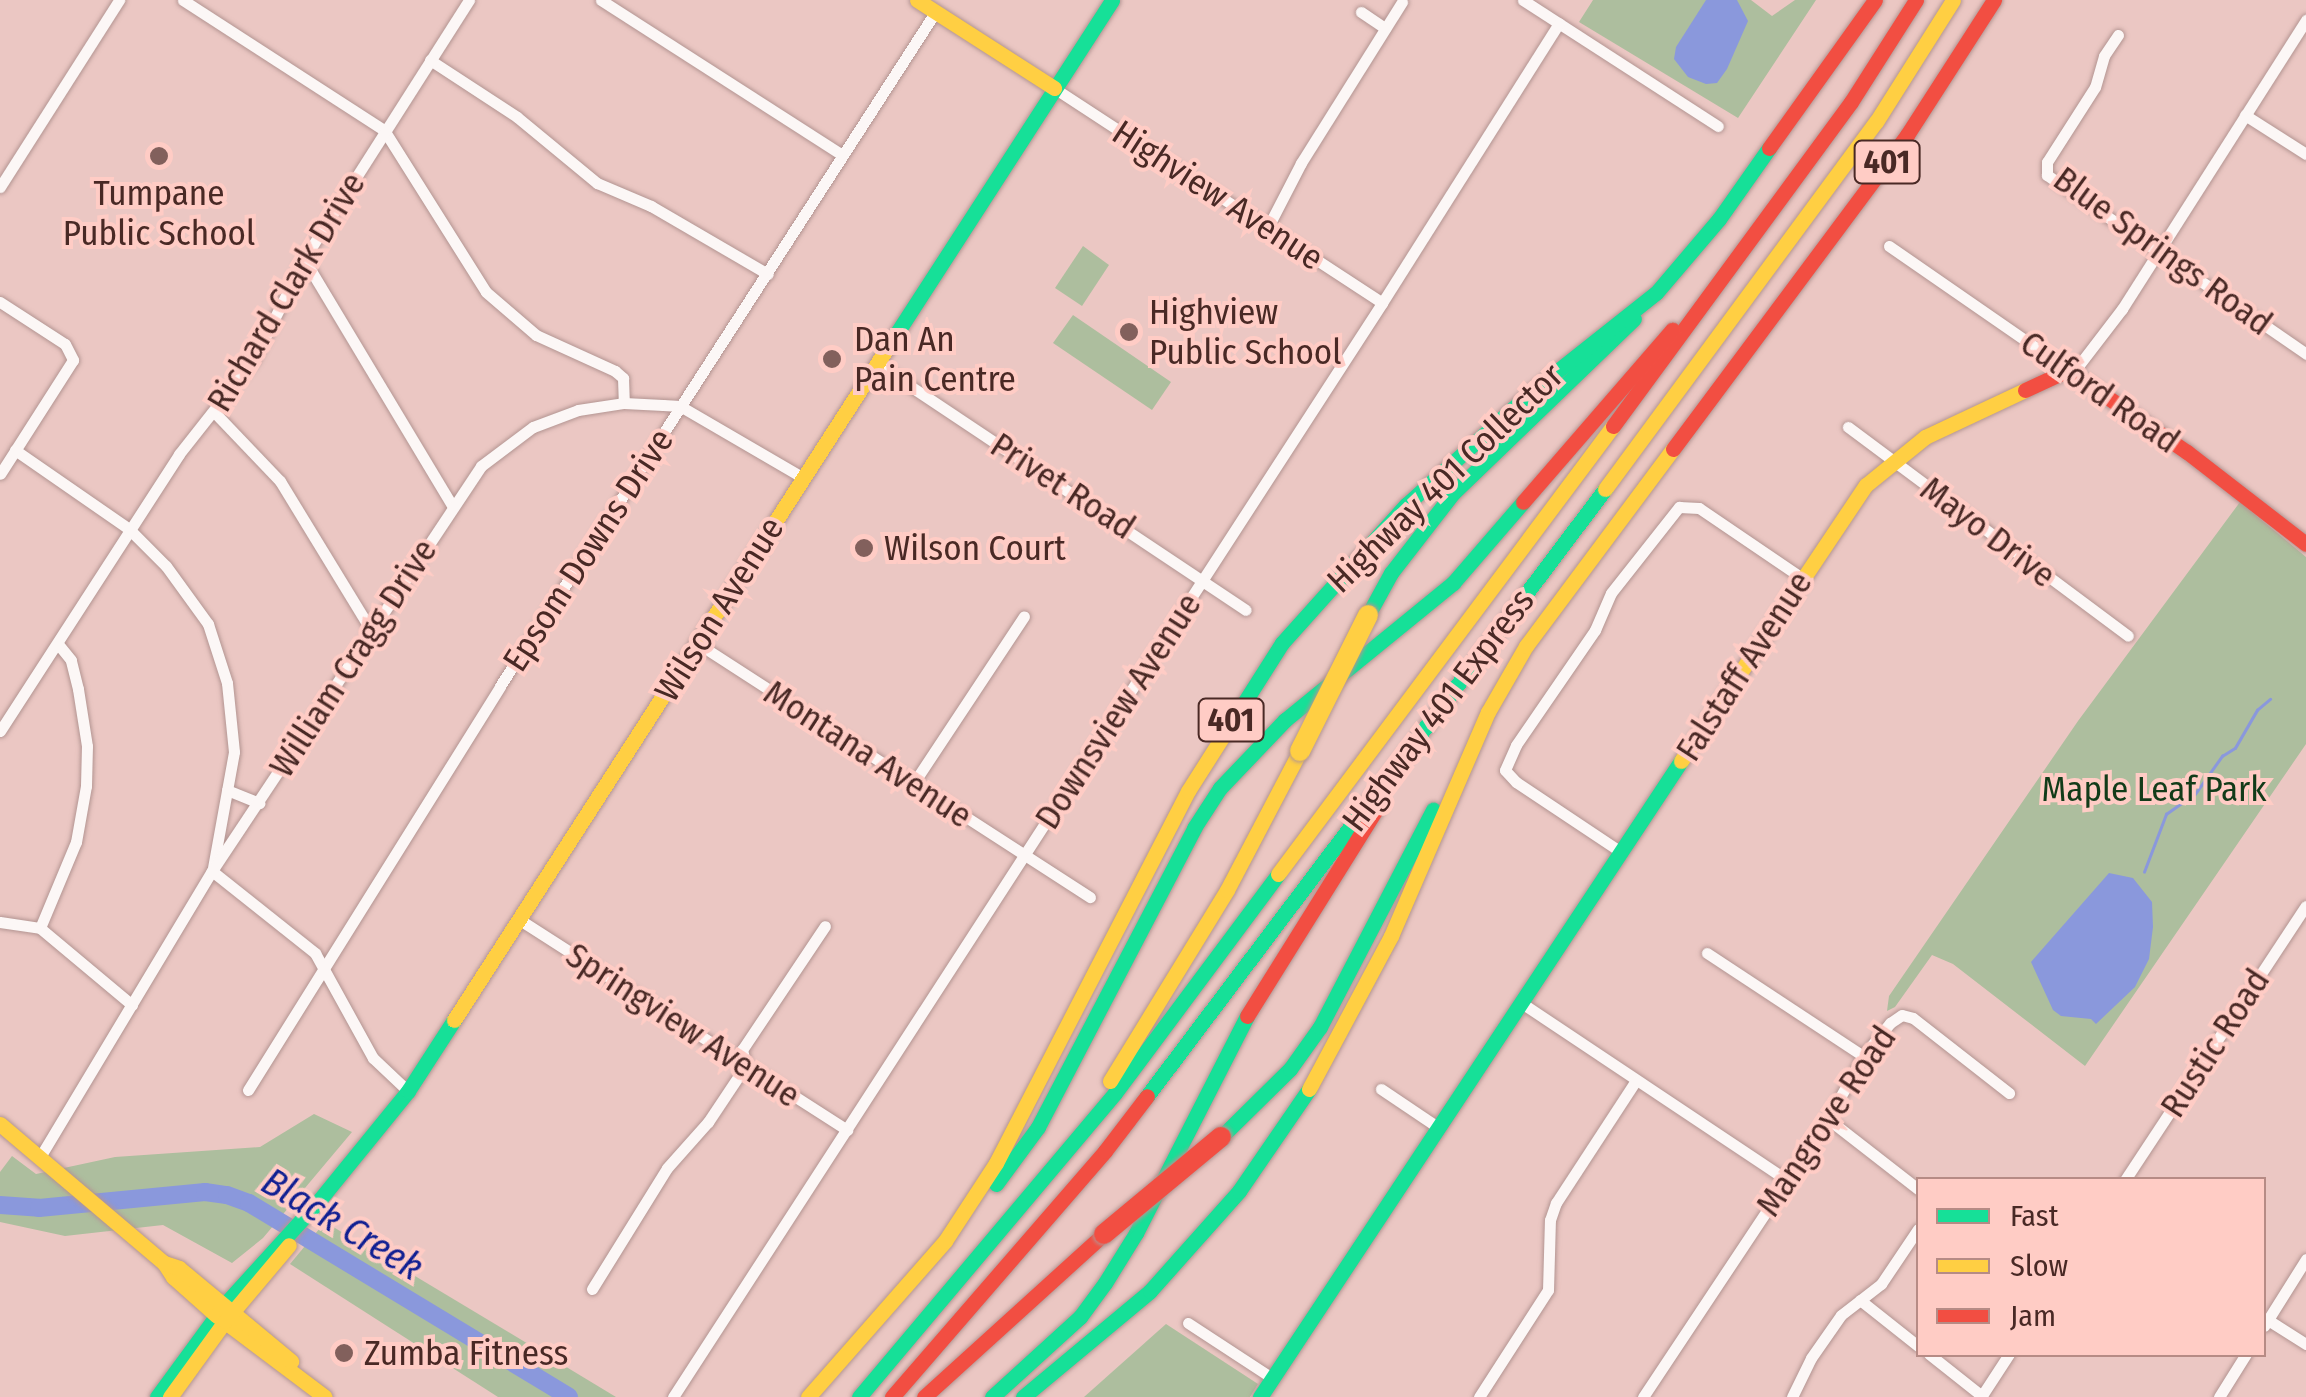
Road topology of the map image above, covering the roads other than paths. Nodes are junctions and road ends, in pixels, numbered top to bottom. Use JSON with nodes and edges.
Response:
{"nodes":[{"id":1,"x":118,"y":0,"type":"edge"},
{"id":2,"x":183,"y":0,"type":"edge"},
{"id":3,"x":469,"y":0,"type":"edge"},
{"id":4,"x":601,"y":0,"type":"edge"},
{"id":5,"x":916,"y":0,"type":"edge"},
{"id":6,"x":1112,"y":0,"type":"edge"},
{"id":7,"x":1523,"y":0,"type":"edge"},
{"id":8,"x":1875,"y":0,"type":"edge"},
{"id":9,"x":1916,"y":0,"type":"edge"},
{"id":10,"x":1954,"y":0,"type":"edge"},
{"id":11,"x":1994,"y":0,"type":"edge"},
{"id":12,"x":1402,"y":2,"type":"edge"},
{"id":13,"x":198,"y":4,"type":"edge"},
{"id":14,"x":1361,"y":12,"type":"dead end"},
{"id":15,"x":934,"y":14,"type":"junction"},
{"id":16,"x":2306,"y":20,"type":"edge"},
{"id":17,"x":1559,"y":22,"type":"junction"},
{"id":18,"x":1385,"y":28,"type":"junction"},
{"id":19,"x":2118,"y":35,"type":"dead end"},
{"id":20,"x":430,"y":60,"type":"junction"},
{"id":21,"x":1054,"y":88,"type":"junction"},
{"id":22,"x":2245,"y":116,"type":"junction"},
{"id":23,"x":1718,"y":126,"type":"dead end"},
{"id":24,"x":384,"y":130,"type":"junction"},
{"id":25,"x":2306,"y":154,"type":"edge"},
{"id":26,"x":842,"y":155,"type":"junction"},
{"id":27,"x":0,"y":187,"type":"edge"},
{"id":28,"x":1268,"y":227,"type":"junction"},
{"id":29,"x":1889,"y":246,"type":"dead end"},
{"id":30,"x":2156,"y":252,"type":"junction"},
{"id":31,"x":304,"y":259,"type":"junction"},
{"id":32,"x":768,"y":274,"type":"junction"},
{"id":33,"x":1713,"y":290,"type":"junction"},
{"id":34,"x":1647,"y":300,"type":"junction"},
{"id":35,"x":0,"y":302,"type":"edge"},
{"id":36,"x":1382,"y":303,"type":"junction"},
{"id":37,"x":2306,"y":354,"type":"edge"},
{"id":38,"x":878,"y":364,"type":"junction"},
{"id":39,"x":2068,"y":370,"type":"junction"},
{"id":40,"x":624,"y":403,"type":"junction"},
{"id":41,"x":680,"y":406,"type":"junction"},
{"id":42,"x":215,"y":413,"type":"junction"},
{"id":43,"x":1848,"y":428,"type":"dead end"},
{"id":44,"x":15,"y":450,"type":"junction"},
{"id":45,"x":1893,"y":462,"type":"junction"},
{"id":46,"x":0,"y":474,"type":"edge"},
{"id":47,"x":802,"y":478,"type":"junction"},
{"id":48,"x":452,"y":505,"type":"junction"},
{"id":49,"x":129,"y":529,"type":"junction"},
{"id":50,"x":2306,"y":544,"type":"edge"},
{"id":51,"x":1802,"y":578,"type":"junction"},
{"id":52,"x":1204,"y":579,"type":"junction"},
{"id":53,"x":1246,"y":610,"type":"dead end"},
{"id":54,"x":1024,"y":616,"type":"dead end"},
{"id":55,"x":371,"y":630,"type":"junction"},
{"id":56,"x":2128,"y":636,"type":"dead end"},
{"id":57,"x":697,"y":643,"type":"junction"},
{"id":58,"x":58,"y":644,"type":"junction"},
{"id":59,"x":1488,"y":712,"type":"junction"},
{"id":60,"x":0,"y":732,"type":"edge"},
{"id":61,"x":1401,"y":758,"type":"junction"},
{"id":62,"x":913,"y":784,"type":"junction"},
{"id":63,"x":227,"y":790,"type":"junction"},
{"id":64,"x":259,"y":803,"type":"junction"},
{"id":65,"x":1622,"y":852,"type":"junction"},
{"id":66,"x":1025,"y":854,"type":"junction"},
{"id":67,"x":212,"y":871,"type":"junction"},
{"id":68,"x":1090,"y":897,"type":"dead end"},
{"id":69,"x":2306,"y":906,"type":"edge"},
{"id":70,"x":520,"y":920,"type":"junction"},
{"id":71,"x":0,"y":922,"type":"edge"},
{"id":72,"x":825,"y":926,"type":"dead end"},
{"id":73,"x":40,"y":928,"type":"junction"},
{"id":74,"x":1707,"y":953,"type":"dead end"},
{"id":75,"x":323,"y":965,"type":"junction"},
{"id":76,"x":1523,"y":1004,"type":"junction"},
{"id":77,"x":132,"y":1005,"type":"junction"},
{"id":78,"x":1863,"y":1056,"type":"junction"},
{"id":79,"x":746,"y":1065,"type":"junction"},
{"id":80,"x":1635,"y":1082,"type":"junction"},
{"id":81,"x":1381,"y":1088,"type":"dead end"},
{"id":82,"x":248,"y":1090,"type":"dead end"},
{"id":83,"x":408,"y":1091,"type":"junction"},
{"id":84,"x":2009,"y":1093,"type":"dead end"},
{"id":85,"x":1828,"y":1119,"type":"junction"},
{"id":86,"x":0,"y":1124,"type":"edge"},
{"id":87,"x":1439,"y":1128,"type":"junction"},
{"id":88,"x":847,"y":1130,"type":"junction"},
{"id":89,"x":1068,"y":1151,"type":"junction"},
{"id":90,"x":40,"y":1157,"type":"junction"},
{"id":91,"x":2127,"y":1177,"type":"edge"},
{"id":92,"x":1784,"y":1179,"type":"junction"},
{"id":93,"x":1916,"y":1187,"type":"edge"},
{"id":94,"x":1916,"y":1232,"type":"edge"},
{"id":95,"x":945,"y":1240,"type":"junction"},
{"id":96,"x":2306,"y":1259,"type":"edge"},
{"id":97,"x":592,"y":1289,"type":"dead end"},
{"id":98,"x":1860,"y":1300,"type":"junction"},
{"id":99,"x":225,"y":1312,"type":"junction"},
{"id":100,"x":1188,"y":1323,"type":"dead end"},
{"id":101,"x":2266,"y":1323,"type":"edge"},
{"id":102,"x":1916,"y":1344,"type":"edge"},
{"id":103,"x":2306,"y":1344,"type":"edge"},
{"id":104,"x":1933,"y":1357,"type":"edge"},
{"id":105,"x":2007,"y":1357,"type":"edge"},
{"id":106,"x":2244,"y":1357,"type":"edge"},
{"id":107,"x":1272,"y":1378,"type":"junction"},
{"id":108,"x":157,"y":1397,"type":"edge"},
{"id":109,"x":170,"y":1397,"type":"edge"},
{"id":110,"x":325,"y":1397,"type":"edge"},
{"id":111,"x":672,"y":1397,"type":"edge"},
{"id":112,"x":808,"y":1397,"type":"edge"},
{"id":113,"x":858,"y":1397,"type":"edge"},
{"id":114,"x":892,"y":1397,"type":"edge"},
{"id":115,"x":924,"y":1397,"type":"edge"},
{"id":116,"x":992,"y":1397,"type":"edge"},
{"id":117,"x":1023,"y":1397,"type":"edge"},
{"id":118,"x":1260,"y":1397,"type":"edge"},
{"id":119,"x":1479,"y":1397,"type":"edge"},
{"id":120,"x":1643,"y":1397,"type":"edge"},
{"id":121,"x":1792,"y":1397,"type":"edge"},
{"id":122,"x":1981,"y":1397,"type":"edge"},
{"id":123,"x":2219,"y":1397,"type":"edge"}],
"edges":[{"from":1,"to":27,"type":"street"},
{"from":2,"to":13,"type":"street"},
{"from":3,"to":20,"type":"street","name":"Richard Clark Drive"},
{"from":4,"to":26,"type":"street"},
{"from":5,"to":15,"type":"main road"},
{"from":6,"to":21,"type":"main road","name":"Wilson Avenue"},
{"from":7,"to":17,"type":"street"},
{"from":8,"to":34,"type":"main road","name":"Highway 401 Collector","number":"401"},
{"from":9,"to":33,"type":"main road","name":"Highway 401 Express","number":"401"},
{"from":10,"to":61,"type":"main road","name":"Highway 401 Express","number":"401"},
{"from":11,"to":59,"type":"main road","number":"401"},
{"from":12,"to":18,"type":"street"},
{"from":13,"to":24,"type":"street"},
{"from":14,"to":18,"type":"street"},
{"from":15,"to":21,"type":"main road"},
{"from":15,"to":26,"type":"street","name":"Epsom Downs Drive"},
{"from":16,"to":22,"type":"street","name":"Falstaff Avenue"},
{"from":17,"to":23,"type":"street"},
{"from":17,"to":36,"type":"street","name":"Downsview Avenue"},
{"from":18,"to":28,"type":"street"},
{"from":19,"to":30,"type":"street","name":"Blue Springs Road"},
{"from":20,"to":24,"type":"street","name":"Richard Clark Drive"},
{"from":20,"to":32,"type":"street"},
{"from":21,"to":28,"type":"street","name":"Highview Avenue"},
{"from":21,"to":38,"type":"main road","name":"Wilson Avenue"},
{"from":22,"to":25,"type":"street"},
{"from":22,"to":30,"type":"street","name":"Falstaff Avenue"},
{"from":24,"to":31,"type":"street","name":"Richard Clark Drive"},
{"from":24,"to":40,"type":"street"},
{"from":26,"to":32,"type":"street","name":"Epsom Downs Drive"},
{"from":28,"to":36,"type":"street","name":"Highview Avenue"},
{"from":29,"to":39,"type":"street","name":"Culford Road"},
{"from":30,"to":37,"type":"street","name":"Blue Springs Road"},
{"from":30,"to":39,"type":"street","name":"Falstaff Avenue"},
{"from":31,"to":42,"type":"street","name":"Richard Clark Drive"},
{"from":31,"to":48,"type":"street"},
{"from":32,"to":41,"type":"street","name":"Epsom Downs Drive"},
{"from":33,"to":89,"type":"main road","name":"Highway 401 Express","number":"401"},
{"from":33,"to":95,"type":"main road"},
{"from":34,"to":89,"type":"main road","bridge":true},
{"from":34,"to":95,"type":"main road","name":"Highway 401 Collector","number":"401"},
{"from":35,"to":44,"type":"street"},
{"from":36,"to":52,"type":"street","name":"Downsview Avenue"},
{"from":38,"to":47,"type":"main road","name":"Wilson Avenue"},
{"from":38,"to":52,"type":"street","name":"Privet Road"},
{"from":39,"to":45,"type":"main road","name":"Falstaff Avenue"},
{"from":39,"to":50,"type":"main road","name":"Culford Road"},
{"from":40,"to":41,"type":"street","name":"William Cragg Drive"},
{"from":40,"to":48,"type":"street","name":"William Cragg Drive"},
{"from":41,"to":47,"type":"street","name":"William Cragg Drive"},
{"from":41,"to":75,"type":"street","name":"Epsom Downs Drive"},
{"from":42,"to":49,"type":"street","name":"Richard Clark Drive"},
{"from":42,"to":55,"type":"street"},
{"from":43,"to":45,"type":"street","name":"Mayo Drive"},
{"from":44,"to":46,"type":"street"},
{"from":44,"to":49,"type":"street"},
{"from":45,"to":51,"type":"main road","name":"Falstaff Avenue"},
{"from":45,"to":56,"type":"street","name":"Mayo Drive"},
{"from":47,"to":57,"type":"main road","name":"Wilson Avenue"},
{"from":48,"to":55,"type":"street","name":"William Cragg Drive"},
{"from":49,"to":58,"type":"street","name":"Richard Clark Drive"},
{"from":49,"to":63,"type":"street"},
{"from":51,"to":65,"type":"main road","name":"Falstaff Avenue"},
{"from":51,"to":65,"type":"street"},
{"from":52,"to":53,"type":"street","name":"Privet Road"},
{"from":52,"to":66,"type":"street","name":"Downsview Avenue"},
{"from":54,"to":62,"type":"street"},
{"from":55,"to":64,"type":"street","name":"William Cragg Drive"},
{"from":57,"to":62,"type":"street","name":"Montana Avenue"},
{"from":57,"to":70,"type":"main road","name":"Wilson Avenue"},
{"from":58,"to":60,"type":"street","name":"Richard Clark Drive"},
{"from":58,"to":73,"type":"street"},
{"from":59,"to":115,"type":"main road","bridge":true},
{"from":59,"to":117,"type":"main road","number":"401"},
{"from":61,"to":114,"type":"main road","name":"Highway 401 Express","number":"401"},
{"from":61,"to":116,"type":"main road"},
{"from":62,"to":66,"type":"street","name":"Montana Avenue"},
{"from":63,"to":64,"type":"street"},
{"from":63,"to":67,"type":"street"},
{"from":64,"to":67,"type":"street","name":"William Cragg Drive"},
{"from":65,"to":76,"type":"main road","name":"Falstaff Avenue"},
{"from":66,"to":68,"type":"street","name":"Montana Avenue"},
{"from":66,"to":88,"type":"street","name":"Downsview Avenue"},
{"from":67,"to":75,"type":"street"},
{"from":67,"to":77,"type":"street","name":"William Cragg Drive"},
{"from":69,"to":91,"type":"street","name":"Rustic Road"},
{"from":70,"to":79,"type":"street","name":"Springview Avenue"},
{"from":70,"to":83,"type":"main road","name":"Wilson Avenue"},
{"from":71,"to":73,"type":"street"},
{"from":72,"to":79,"type":"street"},
{"from":73,"to":77,"type":"street"},
{"from":74,"to":78,"type":"street"},
{"from":75,"to":82,"type":"street","name":"Epsom Downs Drive"},
{"from":75,"to":83,"type":"street"},
{"from":76,"to":80,"type":"street"},
{"from":76,"to":87,"type":"main road","name":"Falstaff Avenue"},
{"from":77,"to":90,"type":"street","name":"William Cragg Drive"},
{"from":78,"to":84,"type":"street","name":"Mangrove Road"},
{"from":78,"to":85,"type":"street","name":"Mangrove Road"},
{"from":79,"to":88,"type":"street","name":"Springview Avenue"},
{"from":79,"to":97,"type":"street"},
{"from":80,"to":92,"type":"street"},
{"from":80,"to":119,"type":"street"},
{"from":81,"to":87,"type":"street"},
{"from":83,"to":99,"type":"main road","name":"Wilson Avenue"},
{"from":85,"to":92,"type":"street","name":"Mangrove Road"},
{"from":85,"to":93,"type":"street"},
{"from":86,"to":90,"type":"main road"},
{"from":87,"to":107,"type":"main road","name":"Falstaff Avenue"},
{"from":88,"to":111,"type":"street","name":"Downsview Avenue"},
{"from":89,"to":113,"type":"main road","name":"Highway 401 Express","number":"401"},
{"from":90,"to":99,"type":"main road"},
{"from":92,"to":120,"type":"street","name":"Mangrove Road"},
{"from":94,"to":98,"type":"street"},
{"from":95,"to":112,"type":"main road","name":"Highway 401 Collector","number":"401"},
{"from":96,"to":101,"type":"street"},
{"from":98,"to":102,"type":"street"},
{"from":98,"to":121,"type":"street"},
{"from":99,"to":108,"type":"main road","name":"Wilson Avenue"},
{"from":99,"to":109,"type":"main road","name":"Wilson Avenue"},
{"from":99,"to":110,"type":"main road"},
{"from":100,"to":107,"type":"street"},
{"from":101,"to":103,"type":"street"},
{"from":104,"to":122,"type":"street"},
{"from":105,"to":122,"type":"street"},
{"from":106,"to":123,"type":"street"},
{"from":107,"to":118,"type":"main road","name":"Falstaff Avenue"}]}
